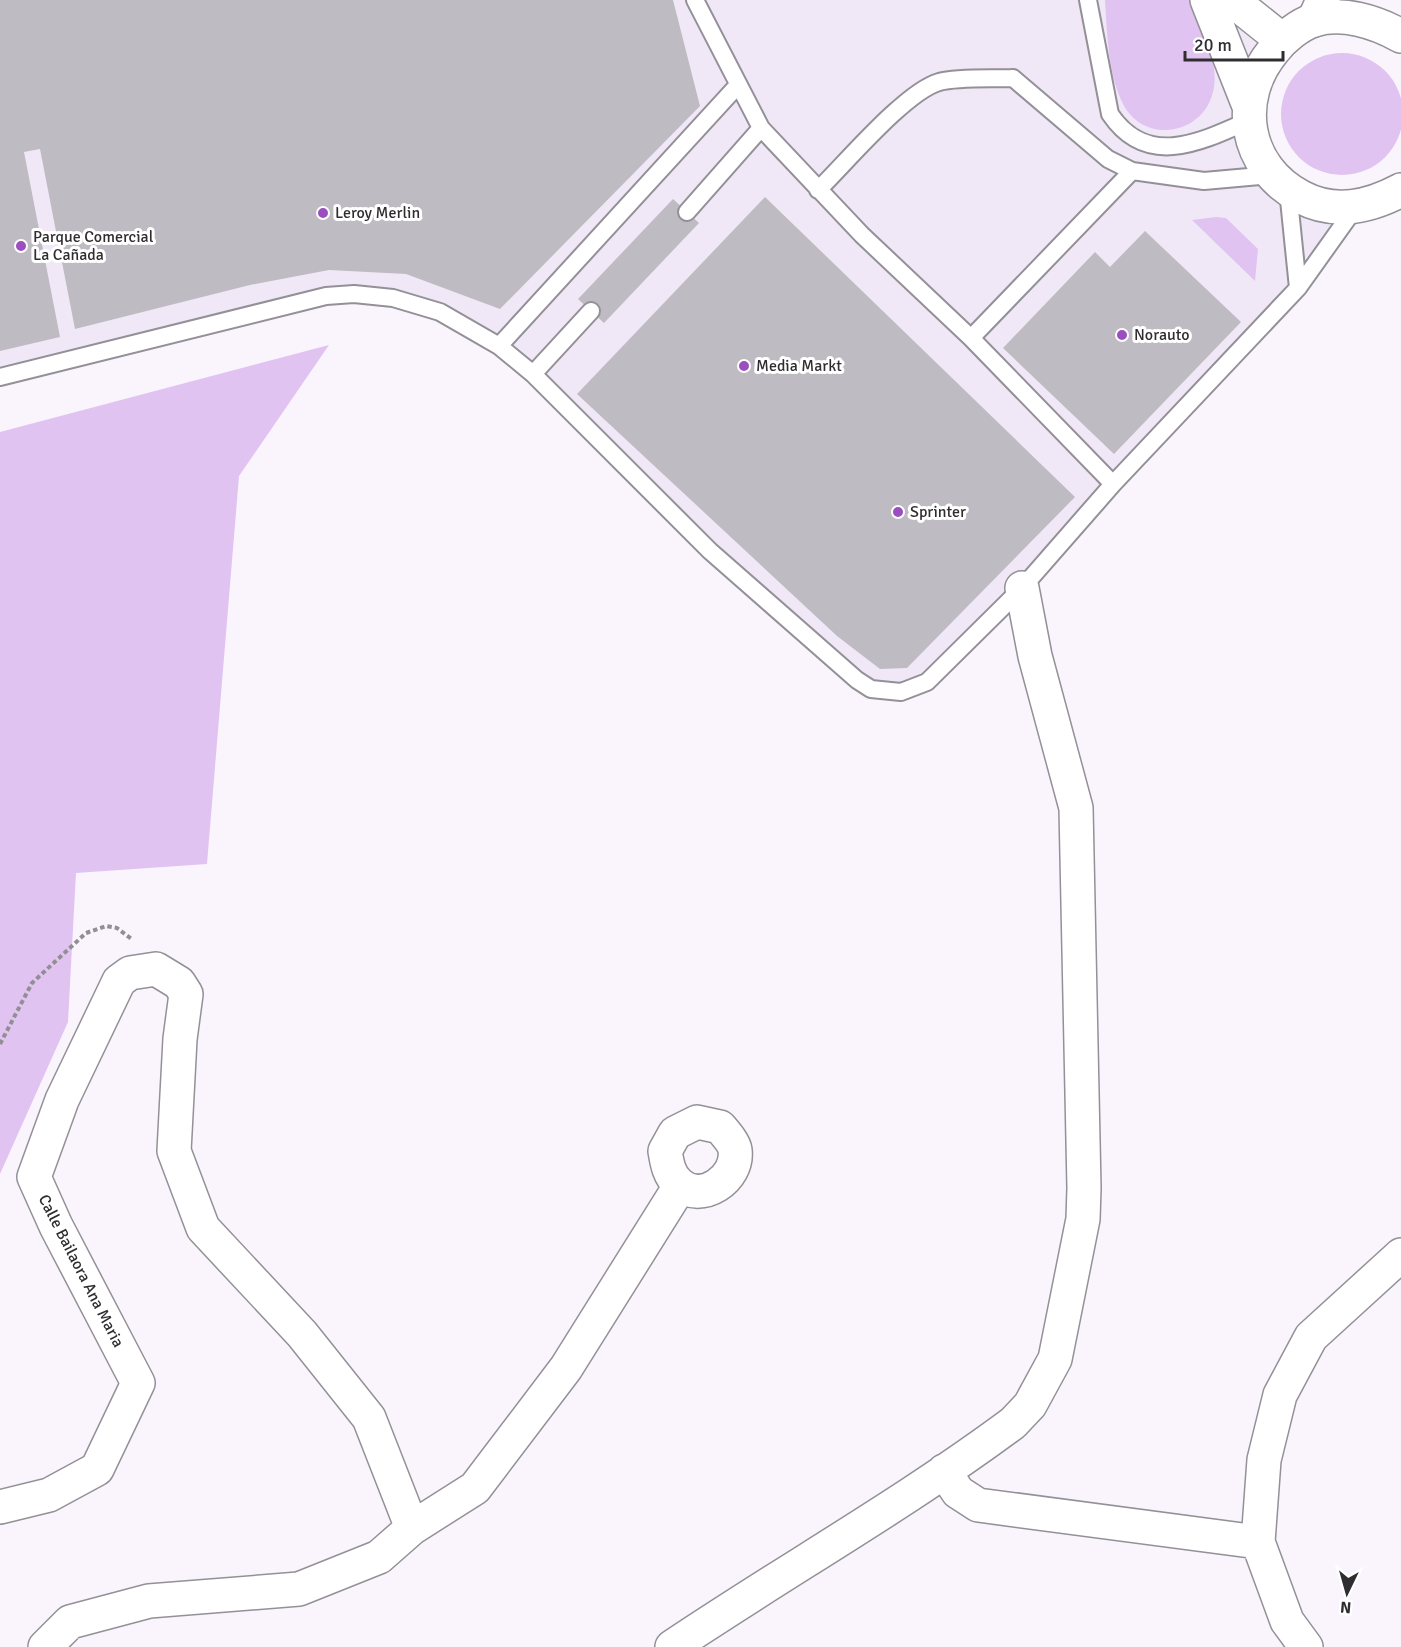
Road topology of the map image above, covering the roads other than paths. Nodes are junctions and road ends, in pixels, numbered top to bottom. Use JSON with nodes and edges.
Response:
{"nodes":[{"id":1,"x":695,"y":0,"type":"edge"},
{"id":2,"x":1088,"y":0,"type":"edge"},
{"id":3,"x":1207,"y":0,"type":"edge"},
{"id":4,"x":1232,"y":0,"type":"edge"},
{"id":5,"x":1357,"y":9,"type":"edge"},
{"id":6,"x":1318,"y":10,"type":"edge"},
{"id":7,"x":1401,"y":36,"type":"edge"},
{"id":8,"x":1282,"y":40,"type":"junction"},
{"id":9,"x":738,"y":85,"type":"junction"},
{"id":10,"x":1249,"y":113,"type":"junction"},
{"id":11,"x":761,"y":128,"type":"junction"},
{"id":12,"x":1132,"y":171,"type":"junction"},
{"id":13,"x":1280,"y":183,"type":"junction"},
{"id":14,"x":818,"y":190,"type":"junction"},
{"id":15,"x":1397,"y":195,"type":"edge"},
{"id":16,"x":1355,"y":208,"type":"junction"},
{"id":17,"x":687,"y":212,"type":"dead end"},
{"id":18,"x":1298,"y":288,"type":"junction"},
{"id":19,"x":591,"y":311,"type":"dead end"},
{"id":20,"x":971,"y":338,"type":"junction"},
{"id":21,"x":499,"y":346,"type":"junction"},
{"id":22,"x":533,"y":374,"type":"junction"},
{"id":23,"x":0,"y":377,"type":"edge"},
{"id":24,"x":1113,"y":484,"type":"junction"},
{"id":25,"x":1022,"y":588,"type":"junction"},
{"id":26,"x":680,"y":1186,"type":"dead end"},
{"id":27,"x":1401,"y":1255,"type":"edge"},
{"id":28,"x":944,"y":1471,"type":"junction"},
{"id":29,"x":0,"y":1507,"type":"edge"},
{"id":30,"x":412,"y":1528,"type":"junction"},
{"id":31,"x":1258,"y":1542,"type":"junction"},
{"id":32,"x":45,"y":1647,"type":"edge"},
{"id":33,"x":672,"y":1647,"type":"edge"},
{"id":34,"x":1306,"y":1647,"type":"edge"}],
"edges":[{"from":1,"to":9,"type":"lane"},
{"from":2,"to":10,"type":"lane"},
{"from":3,"to":10,"type":"street"},
{"from":4,"to":8,"type":"street"},
{"from":5,"to":6,"type":"street"},
{"from":5,"to":7,"type":"street"},
{"from":6,"to":8,"type":"street"},
{"from":8,"to":10,"type":"street"},
{"from":9,"to":11,"type":"lane"},
{"from":9,"to":21,"type":"lane"},
{"from":10,"to":13,"type":"street"},
{"from":11,"to":14,"type":"lane"},
{"from":11,"to":17,"type":"lane"},
{"from":12,"to":13,"type":"lane"},
{"from":12,"to":14,"type":"lane"},
{"from":12,"to":20,"type":"lane"},
{"from":13,"to":16,"type":"street"},
{"from":13,"to":18,"type":"lane"},
{"from":14,"to":20,"type":"lane"},
{"from":15,"to":16,"type":"street"},
{"from":16,"to":18,"type":"lane"},
{"from":18,"to":24,"type":"lane"},
{"from":19,"to":22,"type":"lane"},
{"from":20,"to":24,"type":"lane"},
{"from":21,"to":22,"type":"lane"},
{"from":21,"to":23,"type":"lane"},
{"from":22,"to":25,"type":"lane"},
{"from":24,"to":25,"type":"lane"},
{"from":25,"to":28,"type":"street"},
{"from":26,"to":30,"type":"street"},
{"from":27,"to":31,"type":"street"},
{"from":28,"to":31,"type":"street"},
{"from":28,"to":33,"type":"street"},
{"from":29,"to":30,"type":"street","name":"Calle Bailaora Ana Maria"},
{"from":30,"to":32,"type":"street"},
{"from":31,"to":34,"type":"street"}]}
